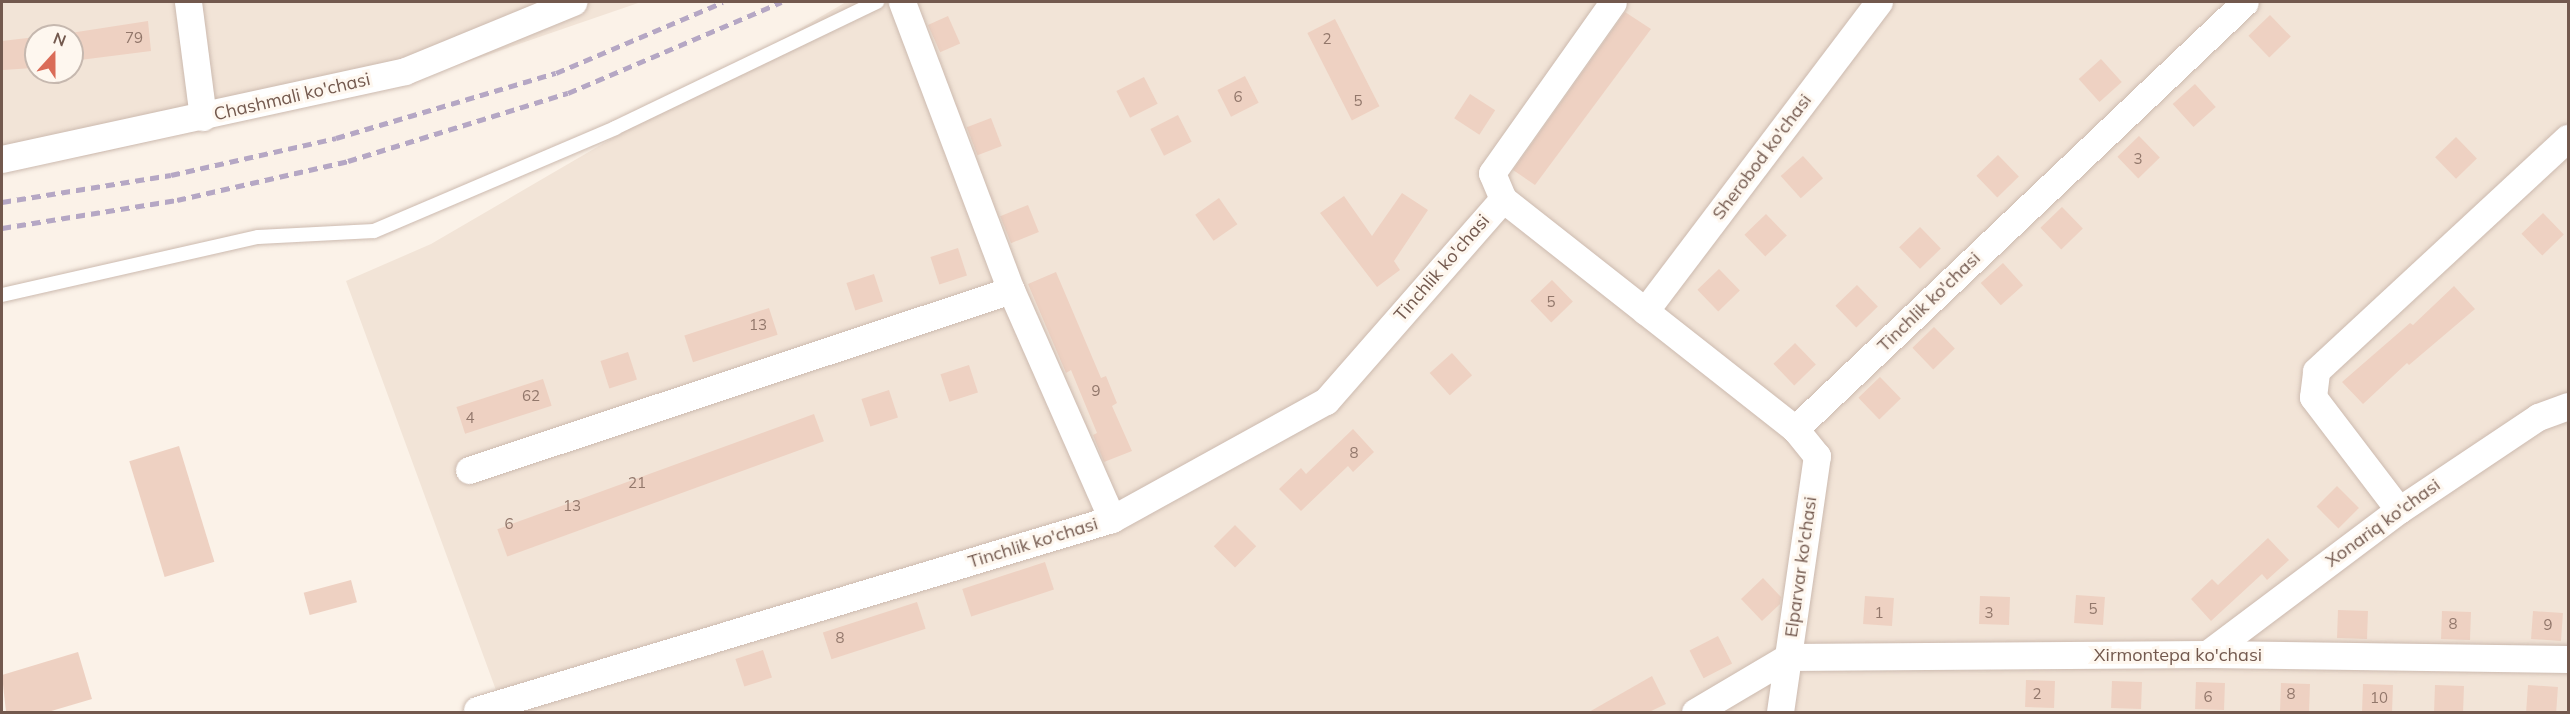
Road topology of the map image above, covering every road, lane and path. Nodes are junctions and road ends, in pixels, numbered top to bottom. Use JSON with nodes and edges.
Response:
{"nodes":[{"id":1,"x":188,"y":2,"type":"edge"},
{"id":2,"x":573,"y":2,"type":"edge"},
{"id":3,"x":877,"y":2,"type":"edge"},
{"id":4,"x":902,"y":2,"type":"edge"},
{"id":5,"x":1613,"y":2,"type":"edge"},
{"id":6,"x":1879,"y":2,"type":"edge"},
{"id":7,"x":2245,"y":2,"type":"edge"},
{"id":8,"x":203,"y":117,"type":"junction"},
{"id":9,"x":2568,"y":138,"type":"edge"},
{"id":10,"x":2,"y":159,"type":"edge"},
{"id":11,"x":1503,"y":199,"type":"junction"},
{"id":12,"x":1011,"y":290,"type":"junction"},
{"id":13,"x":2,"y":295,"type":"edge"},
{"id":14,"x":1645,"y":311,"type":"junction"},
{"id":15,"x":2568,"y":406,"type":"edge"},
{"id":16,"x":1795,"y":429,"type":"junction"},
{"id":17,"x":469,"y":470,"type":"dead end"},
{"id":18,"x":2398,"y":510,"type":"junction"},
{"id":19,"x":1112,"y":519,"type":"junction"},
{"id":20,"x":2207,"y":654,"type":"junction"},
{"id":21,"x":1788,"y":657,"type":"junction"},
{"id":22,"x":2568,"y":659,"type":"edge"},
{"id":23,"x":477,"y":710,"type":"dead end"},
{"id":24,"x":1695,"y":712,"type":"edge"},
{"id":25,"x":1780,"y":712,"type":"edge"}],
"edges":[{"from":1,"to":8,"type":"street"},
{"from":2,"to":8,"type":"street","name":"Chashmali ko'chasi"},
{"from":3,"to":13,"type":"lane"},
{"from":4,"to":12,"type":"street"},
{"from":5,"to":11,"type":"street"},
{"from":6,"to":14,"type":"street","name":"Sherobod ko'chasi"},
{"from":7,"to":16,"type":"street","name":"Tinchlik ko'chasi"},
{"from":8,"to":10,"type":"street","name":"Chashmali ko'chasi"},
{"from":9,"to":18,"type":"street"},
{"from":11,"to":14,"type":"street","name":"Tinchlik ko'chasi"},
{"from":11,"to":19,"type":"street","name":"Tinchlik ko'chasi"},
{"from":12,"to":17,"type":"street"},
{"from":12,"to":19,"type":"street"},
{"from":14,"to":16,"type":"street","name":"Tinchlik ko'chasi"},
{"from":15,"to":18,"type":"street","name":"Xonariq ko'chasi"},
{"from":16,"to":21,"type":"street","name":"Elparvar ko'chasi"},
{"from":18,"to":20,"type":"street","name":"Xonariq ko'chasi"},
{"from":19,"to":23,"type":"street","name":"Tinchlik ko'chasi"},
{"from":20,"to":21,"type":"street","name":"Xirmontepa ko'chasi"},
{"from":20,"to":22,"type":"street","name":"Xirmontepa ko'chasi"},
{"from":21,"to":24,"type":"street"},
{"from":21,"to":25,"type":"street","name":"Elparvar ko'chasi"}]}
